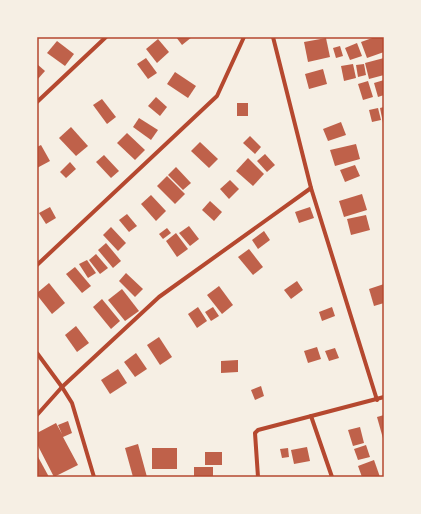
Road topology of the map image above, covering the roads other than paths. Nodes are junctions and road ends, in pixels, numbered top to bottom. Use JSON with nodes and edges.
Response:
{"nodes":[{"id":1,"x":106,"y":37,"type":"edge"},
{"id":2,"x":244,"y":37,"type":"edge"},
{"id":3,"x":273,"y":37,"type":"edge"},
{"id":4,"x":37,"y":102,"type":"edge"},
{"id":5,"x":311,"y":188,"type":"junction"},
{"id":6,"x":37,"y":265,"type":"edge"},
{"id":7,"x":37,"y":354,"type":"edge"},
{"id":8,"x":62,"y":387,"type":"junction"},
{"id":9,"x":384,"y":397,"type":"edge"},
{"id":10,"x":377,"y":400,"type":"junction"},
{"id":11,"x":37,"y":415,"type":"edge"},
{"id":12,"x":311,"y":416,"type":"junction"},
{"id":13,"x":94,"y":477,"type":"edge"},
{"id":14,"x":258,"y":477,"type":"edge"},
{"id":15,"x":332,"y":477,"type":"edge"}],
"edges":[{"from":1,"to":4,"type":"street"},
{"from":2,"to":6,"type":"street"},
{"from":3,"to":5,"type":"street"},
{"from":5,"to":8,"type":"street"},
{"from":5,"to":10,"type":"street"},
{"from":7,"to":8,"type":"street"},
{"from":8,"to":11,"type":"street"},
{"from":8,"to":13,"type":"street"},
{"from":9,"to":10,"type":"street"},
{"from":10,"to":12,"type":"street"},
{"from":12,"to":14,"type":"street"},
{"from":12,"to":15,"type":"street"}]}
